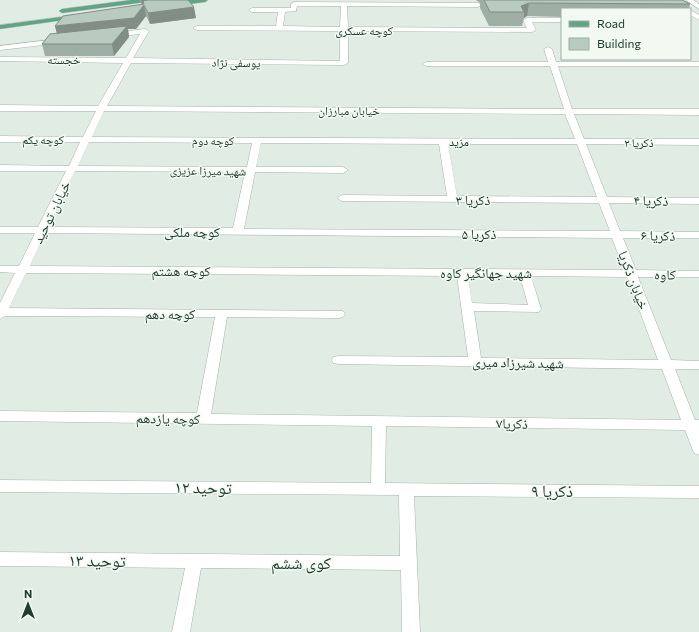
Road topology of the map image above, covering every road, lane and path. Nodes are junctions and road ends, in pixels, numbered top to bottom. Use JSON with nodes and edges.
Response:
{"nodes":[{"id":1,"x":146,"y":0,"type":"edge"},
{"id":2,"x":205,"y":0,"type":"edge"},
{"id":3,"x":689,"y":0,"type":"edge"},
{"id":4,"x":344,"y":4,"type":"junction"},
{"id":5,"x":166,"y":5,"type":"edge"},
{"id":6,"x":478,"y":5,"type":"dead end"},
{"id":7,"x":150,"y":7,"type":"edge"},
{"id":8,"x":699,"y":7,"type":"edge"},
{"id":9,"x":142,"y":8,"type":"edge"},
{"id":10,"x":252,"y":10,"type":"dead end"},
{"id":11,"x":282,"y":10,"type":"junction"},
{"id":12,"x":54,"y":12,"type":"dead end"},
{"id":13,"x":87,"y":16,"type":"edge"},
{"id":14,"x":561,"y":20,"type":"edge"},
{"id":15,"x":0,"y":27,"type":"edge"},
{"id":16,"x":197,"y":28,"type":"dead end"},
{"id":17,"x":279,"y":28,"type":"junction"},
{"id":18,"x":343,"y":30,"type":"junction"},
{"id":19,"x":101,"y":36,"type":"edge"},
{"id":20,"x":70,"y":40,"type":"edge"},
{"id":21,"x":0,"y":48,"type":"edge"},
{"id":22,"x":548,"y":49,"type":"dead end"},
{"id":23,"x":0,"y":59,"type":"edge"},
{"id":24,"x":129,"y":60,"type":"junction"},
{"id":25,"x":426,"y":64,"type":"dead end"},
{"id":26,"x":699,"y":64,"type":"edge"},
{"id":27,"x":553,"y":65,"type":"junction"},
{"id":28,"x":0,"y":108,"type":"edge"},
{"id":29,"x":101,"y":109,"type":"junction"},
{"id":30,"x":569,"y":112,"type":"junction"},
{"id":31,"x":699,"y":112,"type":"edge"},
{"id":32,"x":0,"y":139,"type":"edge"},
{"id":33,"x":86,"y":139,"type":"junction"},
{"id":34,"x":257,"y":140,"type":"junction"},
{"id":35,"x":340,"y":141,"type":"joint"},
{"id":36,"x":443,"y":141,"type":"junction"},
{"id":37,"x":580,"y":142,"type":"junction"},
{"id":38,"x":699,"y":142,"type":"edge"},
{"id":39,"x":0,"y":168,"type":"edge"},
{"id":40,"x":72,"y":168,"type":"junction"},
{"id":41,"x":251,"y":170,"type":"junction"},
{"id":42,"x":343,"y":170,"type":"dead end"},
{"id":43,"x":342,"y":198,"type":"dead end"},
{"id":44,"x":452,"y":199,"type":"junction"},
{"id":45,"x":603,"y":200,"type":"junction"},
{"id":46,"x":699,"y":201,"type":"edge"},
{"id":47,"x":0,"y":230,"type":"edge"},
{"id":48,"x":42,"y":230,"type":"junction"},
{"id":49,"x":238,"y":231,"type":"junction"},
{"id":50,"x":341,"y":232,"type":"joint"},
{"id":51,"x":616,"y":234,"type":"junction"},
{"id":52,"x":699,"y":235,"type":"edge"},
{"id":53,"x":0,"y":269,"type":"edge"},
{"id":54,"x":23,"y":269,"type":"junction"},
{"id":55,"x":340,"y":271,"type":"joint"},
{"id":56,"x":462,"y":272,"type":"junction"},
{"id":57,"x":524,"y":272,"type":"junction"},
{"id":58,"x":631,"y":273,"type":"junction"},
{"id":59,"x":699,"y":274,"type":"edge"},
{"id":60,"x":467,"y":307,"type":"junction"},
{"id":61,"x":0,"y":313,"type":"edge"},
{"id":62,"x":222,"y":314,"type":"junction"},
{"id":63,"x":339,"y":314,"type":"dead end"},
{"id":64,"x":338,"y":360,"type":"dead end"},
{"id":65,"x":475,"y":362,"type":"junction"},
{"id":66,"x":666,"y":364,"type":"junction"},
{"id":67,"x":699,"y":365,"type":"edge"},
{"id":68,"x":0,"y":416,"type":"edge"},
{"id":69,"x":203,"y":419,"type":"junction"},
{"id":70,"x":335,"y":420,"type":"joint"},
{"id":71,"x":379,"y":421,"type":"junction"},
{"id":72,"x":694,"y":425,"type":"edge"},
{"id":73,"x":699,"y":449,"type":"edge"},
{"id":74,"x":0,"y":486,"type":"edge"},
{"id":75,"x":378,"y":489,"type":"junction"},
{"id":76,"x":406,"y":489,"type":"junction"},
{"id":77,"x":699,"y":492,"type":"edge"},
{"id":78,"x":0,"y":559,"type":"edge"},
{"id":79,"x":194,"y":561,"type":"junction"},
{"id":80,"x":408,"y":563,"type":"junction"},
{"id":81,"x":181,"y":632,"type":"edge"},
{"id":82,"x":411,"y":632,"type":"edge"}],
"edges":[{"from":1,"to":12,"type":"main road"},
{"from":2,"to":5,"type":"main road"},
{"from":3,"to":8,"type":"street"},
{"from":4,"to":6,"type":"street"},
{"from":4,"to":11,"type":"street"},
{"from":4,"to":18,"type":"street"},
{"from":7,"to":9,"type":"main road"},
{"from":10,"to":11,"type":"street"},
{"from":11,"to":17,"type":"street"},
{"from":13,"to":15,"type":"main road"},
{"from":14,"to":18,"type":"street","name":"کوچه عسکری"},
{"from":16,"to":17,"type":"street","name":"کوچه عسکری"},
{"from":17,"to":18,"type":"street","name":"کوچه عسکری"},
{"from":18,"to":24,"type":"street","name":"یوسفی نژاد"},
{"from":19,"to":24,"type":"street"},
{"from":20,"to":21,"type":"street"},
{"from":22,"to":27,"type":"street","name":"خیابان ذکریا"},
{"from":23,"to":24,"type":"street","name":"خجسته"},
{"from":24,"to":29,"type":"street"},
{"from":25,"to":27,"type":"street"},
{"from":26,"to":27,"type":"street"},
{"from":27,"to":30,"type":"street","name":"خیابان ذکریا"},
{"from":28,"to":29,"type":"street","name":"خیابان مبارزان"},
{"from":29,"to":30,"type":"street","name":"خیابان مبارزان"},
{"from":29,"to":33,"type":"street","name":"خیابان توحید"},
{"from":30,"to":31,"type":"street","name":"خیابان مبارزان"},
{"from":30,"to":37,"type":"street","name":"خیابان ذکریا"},
{"from":32,"to":33,"type":"street","name":"کوچه یکم"},
{"from":33,"to":34,"type":"street","name":"کوچه دوم"},
{"from":33,"to":40,"type":"street","name":"خیابان توحید"},
{"from":34,"to":35,"type":"street","name":"کوچه دوم"},
{"from":34,"to":41,"type":"street"},
{"from":35,"to":36,"type":"street","name":"مزید"},
{"from":36,"to":37,"type":"street","name":"مزید"},
{"from":36,"to":44,"type":"street"},
{"from":37,"to":38,"type":"street","name":"ذکریا ۲"},
{"from":37,"to":45,"type":"street","name":"خیابان ذکریا"},
{"from":39,"to":40,"type":"street","name":"شهید میرزا عزیزی"},
{"from":40,"to":41,"type":"street","name":"شهید میرزا عزیزی"},
{"from":40,"to":48,"type":"street","name":"خیابان توحید"},
{"from":41,"to":42,"type":"street","name":"شهید میرزا عزیزی"},
{"from":41,"to":49,"type":"street"},
{"from":43,"to":44,"type":"street","name":"ذکریا ۳"},
{"from":44,"to":45,"type":"street","name":"ذکریا ۳"},
{"from":45,"to":46,"type":"street","name":"ذکریا ۴"},
{"from":45,"to":51,"type":"street","name":"خیابان ذکریا"},
{"from":47,"to":48,"type":"street","name":"کوچه ملکی"},
{"from":48,"to":49,"type":"street","name":"کوچه ملکی"},
{"from":48,"to":54,"type":"street","name":"خیابان توحید"},
{"from":49,"to":50,"type":"street","name":"کوچه ملکی"},
{"from":50,"to":51,"type":"street","name":"ذکریا ۵"},
{"from":51,"to":52,"type":"street","name":"ذکریا ۶"},
{"from":51,"to":58,"type":"street","name":"خیابان ذکریا"},
{"from":53,"to":54,"type":"street","name":"کوچه هشتم"},
{"from":54,"to":55,"type":"street","name":"کوچه هشتم"},
{"from":54,"to":61,"type":"street","name":"خیابان توحید"},
{"from":55,"to":56,"type":"street","name":"شهید جهانگیر کاوه"},
{"from":56,"to":57,"type":"street","name":"شهید جهانگیر کاوه"},
{"from":56,"to":60,"type":"street"},
{"from":57,"to":58,"type":"street","name":"شهید جهانگیر کاوه"},
{"from":57,"to":60,"type":"street"},
{"from":58,"to":59,"type":"street","name":"کاوه"},
{"from":58,"to":66,"type":"street","name":"خیابان ذکریا"},
{"from":60,"to":65,"type":"street"},
{"from":61,"to":62,"type":"street","name":"کوچه دهم"},
{"from":62,"to":63,"type":"street","name":"کوچه دهم"},
{"from":62,"to":69,"type":"street"},
{"from":64,"to":65,"type":"street","name":"شهید شیرزاد میری"},
{"from":65,"to":66,"type":"street","name":"شهید شیرزاد میری"},
{"from":66,"to":67,"type":"street","name":"شهید شیرزاد میری"},
{"from":66,"to":72,"type":"street","name":"خیابان ذکریا"},
{"from":68,"to":69,"type":"street","name":"کوچه یازدهم"},
{"from":69,"to":70,"type":"street","name":"کوچه یازدهم"},
{"from":70,"to":71,"type":"street","name":"ذکریا۷"},
{"from":71,"to":72,"type":"street","name":"ذکریا۷"},
{"from":71,"to":75,"type":"street"},
{"from":72,"to":73,"type":"street","name":"خیابان ذکریا"},
{"from":74,"to":75,"type":"street","name":"توحید ۱۲"},
{"from":75,"to":76,"type":"street","name":"توحید ۱۲"},
{"from":76,"to":77,"type":"street","name":"ذکریا ۹"},
{"from":76,"to":80,"type":"street"},
{"from":78,"to":79,"type":"street","name":"توحید ۱۳"},
{"from":79,"to":80,"type":"street","name":"کوی ششم"},
{"from":79,"to":81,"type":"street"},
{"from":80,"to":82,"type":"street"}]}
